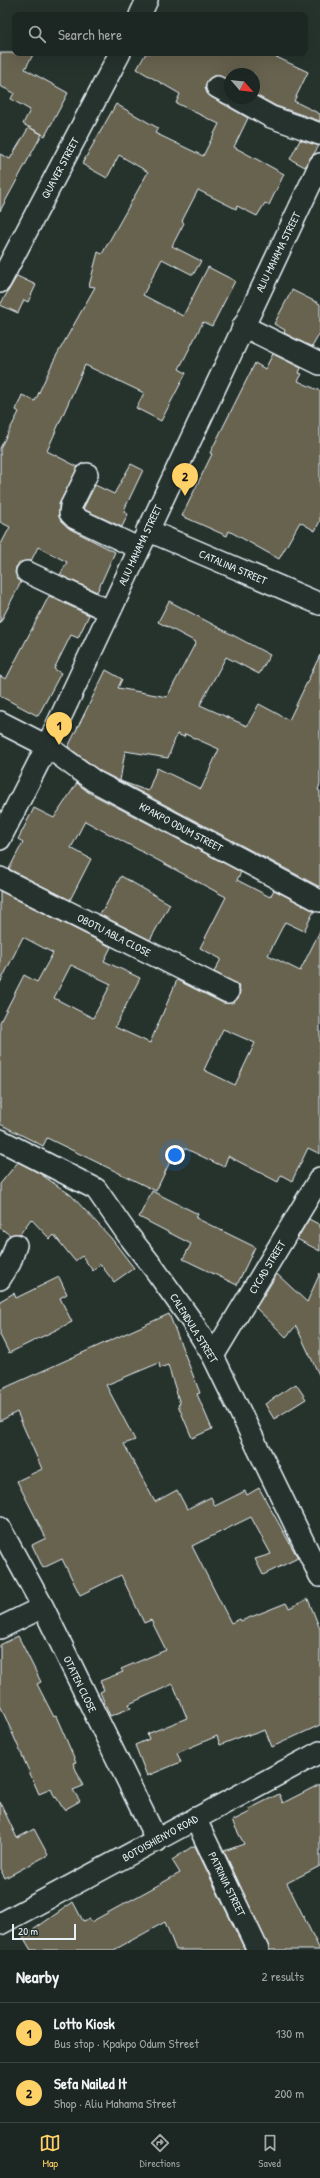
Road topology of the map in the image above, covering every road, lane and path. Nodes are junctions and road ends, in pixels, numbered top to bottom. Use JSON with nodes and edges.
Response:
{"nodes":[{"id":1,"x":148,"y":0,"type":"edge"},
{"id":2,"x":142,"y":12,"type":"edge"},
{"id":3,"x":118,"y":56,"type":"edge"},
{"id":4,"x":248,"y":104,"type":"edge"},
{"id":5,"x":320,"y":134,"type":"edge"},
{"id":6,"x":319,"y":168,"type":"edge"},
{"id":7,"x":0,"y":282,"type":"edge"},
{"id":8,"x":243,"y":326,"type":"junction"},
{"id":9,"x":320,"y":364,"type":"edge"},
{"id":10,"x":88,"y":474,"type":"dead end"},
{"id":11,"x":147,"y":530,"type":"junction"},
{"id":12,"x":138,"y":548,"type":"junction"},
{"id":13,"x":27,"y":572,"type":"dead end"},
{"id":14,"x":320,"y":604,"type":"edge"},
{"id":15,"x":109,"y":611,"type":"junction"},
{"id":16,"x":0,"y":722,"type":"edge"},
{"id":17,"x":47,"y":746,"type":"junction"},
{"id":18,"x":0,"y":839,"type":"edge"},
{"id":19,"x":0,"y":878,"type":"edge"},
{"id":20,"x":320,"y":901,"type":"edge"},
{"id":21,"x":228,"y":992,"type":"dead end"},
{"id":22,"x":0,"y":1140,"type":"edge"},
{"id":23,"x":320,"y":1178,"type":"edge"},
{"id":24,"x":16,"y":1245,"type":"dead end"},
{"id":25,"x":0,"y":1279,"type":"edge"},
{"id":26,"x":213,"y":1356,"type":"junction"},
{"id":27,"x":0,"y":1528,"type":"edge"},
{"id":28,"x":320,"y":1576,"type":"edge"},
{"id":29,"x":43,"y":1607,"type":"junction"},
{"id":30,"x":0,"y":1628,"type":"edge"},
{"id":31,"x":320,"y":1752,"type":"edge"},
{"id":32,"x":195,"y":1818,"type":"junction"},
{"id":33,"x":157,"y":1841,"type":"junction"},
{"id":34,"x":0,"y":1924,"type":"edge"},
{"id":35,"x":258,"y":1950,"type":"edge"}],
"edges":[{"from":1,"to":2,"type":"street"},
{"from":3,"to":7,"type":"street","name":"QUAVER STREET"},
{"from":4,"to":5,"type":"street"},
{"from":6,"to":8,"type":"street","name":"ALIU MAHAMA STREET"},
{"from":8,"to":9,"type":"street"},
{"from":8,"to":11,"type":"street","name":"ALIU MAHAMA STREET"},
{"from":10,"to":12,"type":"street"},
{"from":11,"to":12,"type":"street","name":"ALIU MAHAMA STREET"},
{"from":11,"to":14,"type":"street","name":"CATALINA STREET"},
{"from":12,"to":15,"type":"street","name":"ALIU MAHAMA STREET"},
{"from":13,"to":15,"type":"street"},
{"from":15,"to":17,"type":"street","name":"ALIU MAHAMA STREET"},
{"from":16,"to":17,"type":"street"},
{"from":17,"to":18,"type":"street","name":"ALIU MAHAMA STREET"},
{"from":17,"to":20,"type":"street","name":"KPAKPO ODUM STREET"},
{"from":19,"to":21,"type":"street","name":"OBOTU ABLA CLOSE"},
{"from":22,"to":26,"type":"street","name":"CALENDULA STREET"},
{"from":23,"to":26,"type":"street","name":"CYCAD STREET"},
{"from":24,"to":25,"type":"street"},
{"from":26,"to":28,"type":"street","name":"CALENDULA STREET"},
{"from":27,"to":29,"type":"street","name":"OTATEN CLOSE"},
{"from":29,"to":30,"type":"street"},
{"from":29,"to":33,"type":"street","name":"OTATEN CLOSE"},
{"from":31,"to":32,"type":"street","name":"BOTOISHIENYO ROAD"},
{"from":32,"to":33,"type":"street","name":"BOTOISHIENYO ROAD"},
{"from":32,"to":35,"type":"street","name":"PATRINIA STREET"},
{"from":33,"to":34,"type":"street","name":"BOTOISHIENYO ROAD"}]}
